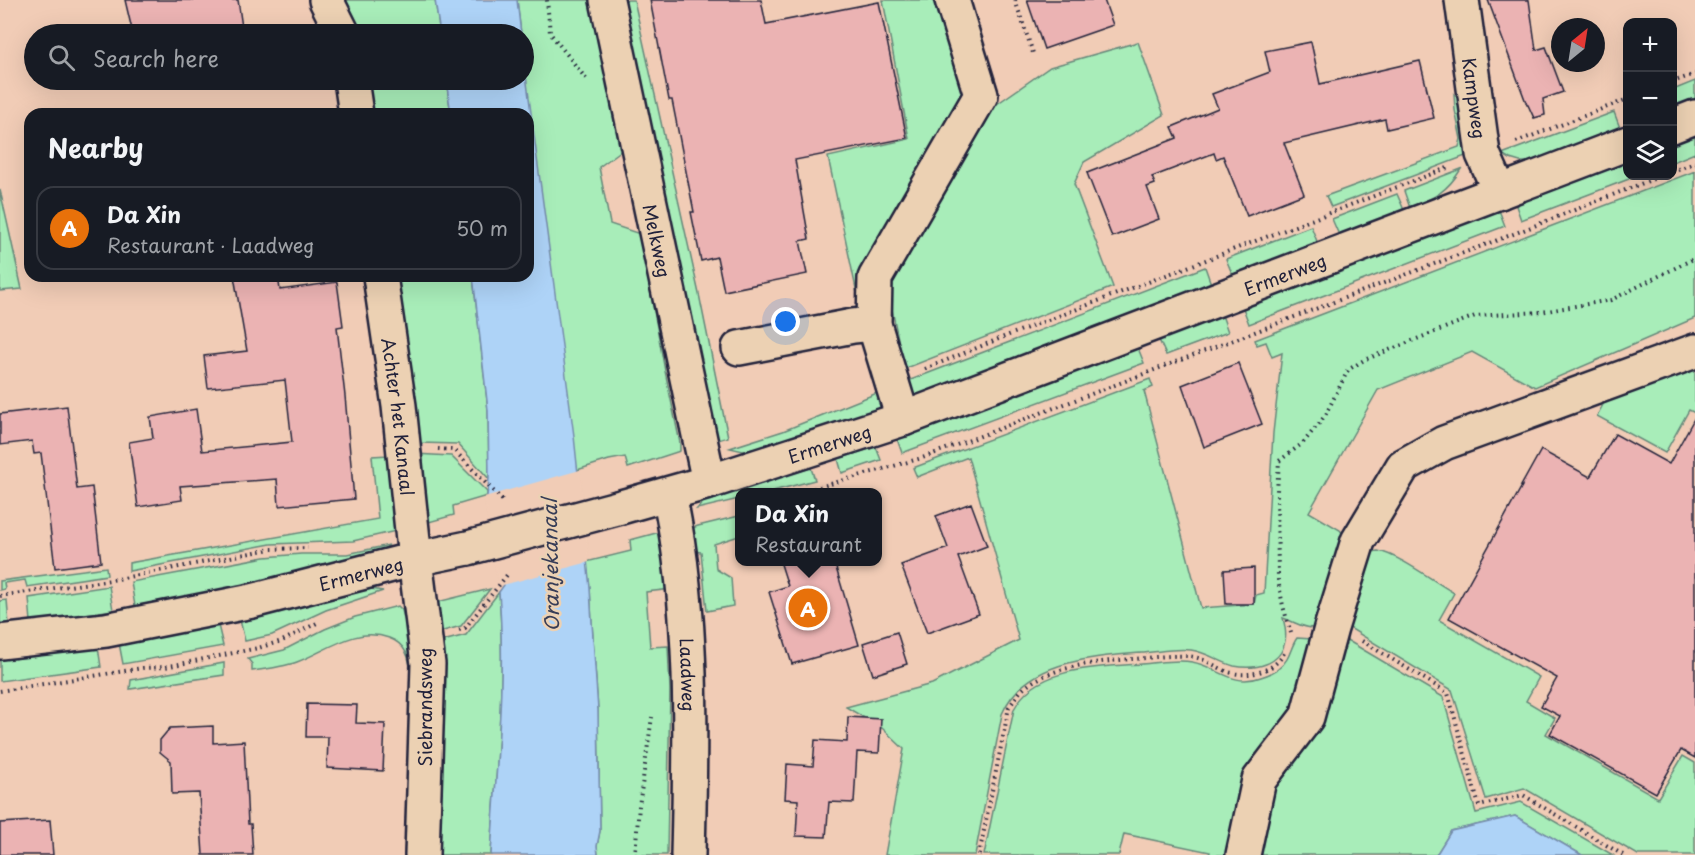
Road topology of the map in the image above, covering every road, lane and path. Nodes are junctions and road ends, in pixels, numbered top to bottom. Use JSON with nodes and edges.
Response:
{"nodes":[{"id":1,"x":326,"y":0,"type":"edge"},
{"id":2,"x":607,"y":0,"type":"edge"},
{"id":3,"x":952,"y":0,"type":"edge"},
{"id":4,"x":1015,"y":0,"type":"edge"},
{"id":5,"x":1462,"y":0,"type":"edge"},
{"id":6,"x":339,"y":24,"type":"edge"},
{"id":7,"x":1034,"y":56,"type":"dead end"},
{"id":8,"x":1695,"y":74,"type":"edge"},
{"id":9,"x":1677,"y":80,"type":"edge"},
{"id":10,"x":352,"y":90,"type":"edge"},
{"id":11,"x":1623,"y":101,"type":"edge"},
{"id":12,"x":355,"y":108,"type":"edge"},
{"id":13,"x":1695,"y":117,"type":"edge"},
{"id":14,"x":1677,"y":124,"type":"edge"},
{"id":15,"x":1623,"y":145,"type":"edge"},
{"id":16,"x":1483,"y":154,"type":"junction"},
{"id":17,"x":1695,"y":163,"type":"edge"},
{"id":18,"x":1677,"y":169,"type":"edge"},
{"id":19,"x":1651,"y":180,"type":"edge"},
{"id":20,"x":1500,"y":192,"type":"junction"},
{"id":21,"x":1695,"y":258,"type":"edge"},
{"id":22,"x":381,"y":282,"type":"edge"},
{"id":23,"x":873,"y":324,"type":"junction"},
{"id":24,"x":740,"y":348,"type":"dead end"},
{"id":25,"x":1695,"y":351,"type":"edge"},
{"id":26,"x":891,"y":383,"type":"junction"},
{"id":27,"x":903,"y":419,"type":"junction"},
{"id":28,"x":454,"y":450,"type":"dead end"},
{"id":29,"x":708,"y":482,"type":"junction"},
{"id":30,"x":816,"y":488,"type":"edge"},
{"id":31,"x":669,"y":494,"type":"junction"},
{"id":32,"x":504,"y":502,"type":"dead end"},
{"id":33,"x":316,"y":548,"type":"dead end"},
{"id":34,"x":414,"y":560,"type":"junction"},
{"id":35,"x":508,"y":574,"type":"dead end"},
{"id":36,"x":0,"y":596,"type":"edge"},
{"id":37,"x":1333,"y":624,"type":"junction"},
{"id":38,"x":465,"y":628,"type":"dead end"},
{"id":39,"x":1290,"y":638,"type":"dead end"},
{"id":40,"x":0,"y":642,"type":"edge"},
{"id":41,"x":1289,"y":644,"type":"dead end"},
{"id":42,"x":422,"y":855,"type":"edge"},
{"id":43,"x":688,"y":855,"type":"edge"},
{"id":44,"x":979,"y":855,"type":"edge"},
{"id":45,"x":1244,"y":855,"type":"edge"},
{"id":46,"x":1623,"y":855,"type":"edge"}],
"edges":[{"from":1,"to":6,"type":"street"},
{"from":2,"to":29,"type":"street","name":"Melkweg"},
{"from":3,"to":23,"type":"street"},
{"from":4,"to":7,"type":"path"},
{"from":5,"to":16,"type":"street","name":"Kampweg"},
{"from":8,"to":9,"type":"path"},
{"from":10,"to":12,"type":"street"},
{"from":11,"to":16,"type":"path"},
{"from":13,"to":14,"type":"street"},
{"from":15,"to":20,"type":"street","name":"Ermerweg"},
{"from":16,"to":20,"type":"street","name":"Kampweg"},
{"from":16,"to":26,"type":"path"},
{"from":17,"to":18,"type":"path"},
{"from":19,"to":30,"type":"path"},
{"from":20,"to":27,"type":"street","name":"Ermerweg"},
{"from":21,"to":39,"type":"path"},
{"from":22,"to":34,"type":"street","name":"Achter het Kanaal"},
{"from":23,"to":24,"type":"street"},
{"from":23,"to":26,"type":"street"},
{"from":25,"to":37,"type":"street"},
{"from":26,"to":27,"type":"street"},
{"from":27,"to":29,"type":"street","name":"Ermerweg"},
{"from":28,"to":32,"type":"path"},
{"from":29,"to":31,"type":"street","name":"Ermerweg"},
{"from":31,"to":34,"type":"street","name":"Ermerweg","bridge":true},
{"from":31,"to":43,"type":"street","name":"Laadweg"},
{"from":33,"to":36,"type":"path"},
{"from":34,"to":40,"type":"street","name":"Ermerweg"},
{"from":34,"to":42,"type":"street","name":"Siebrandsweg"},
{"from":35,"to":38,"type":"path"},
{"from":37,"to":45,"type":"street"},
{"from":37,"to":46,"type":"path"},
{"from":41,"to":44,"type":"path"}]}
